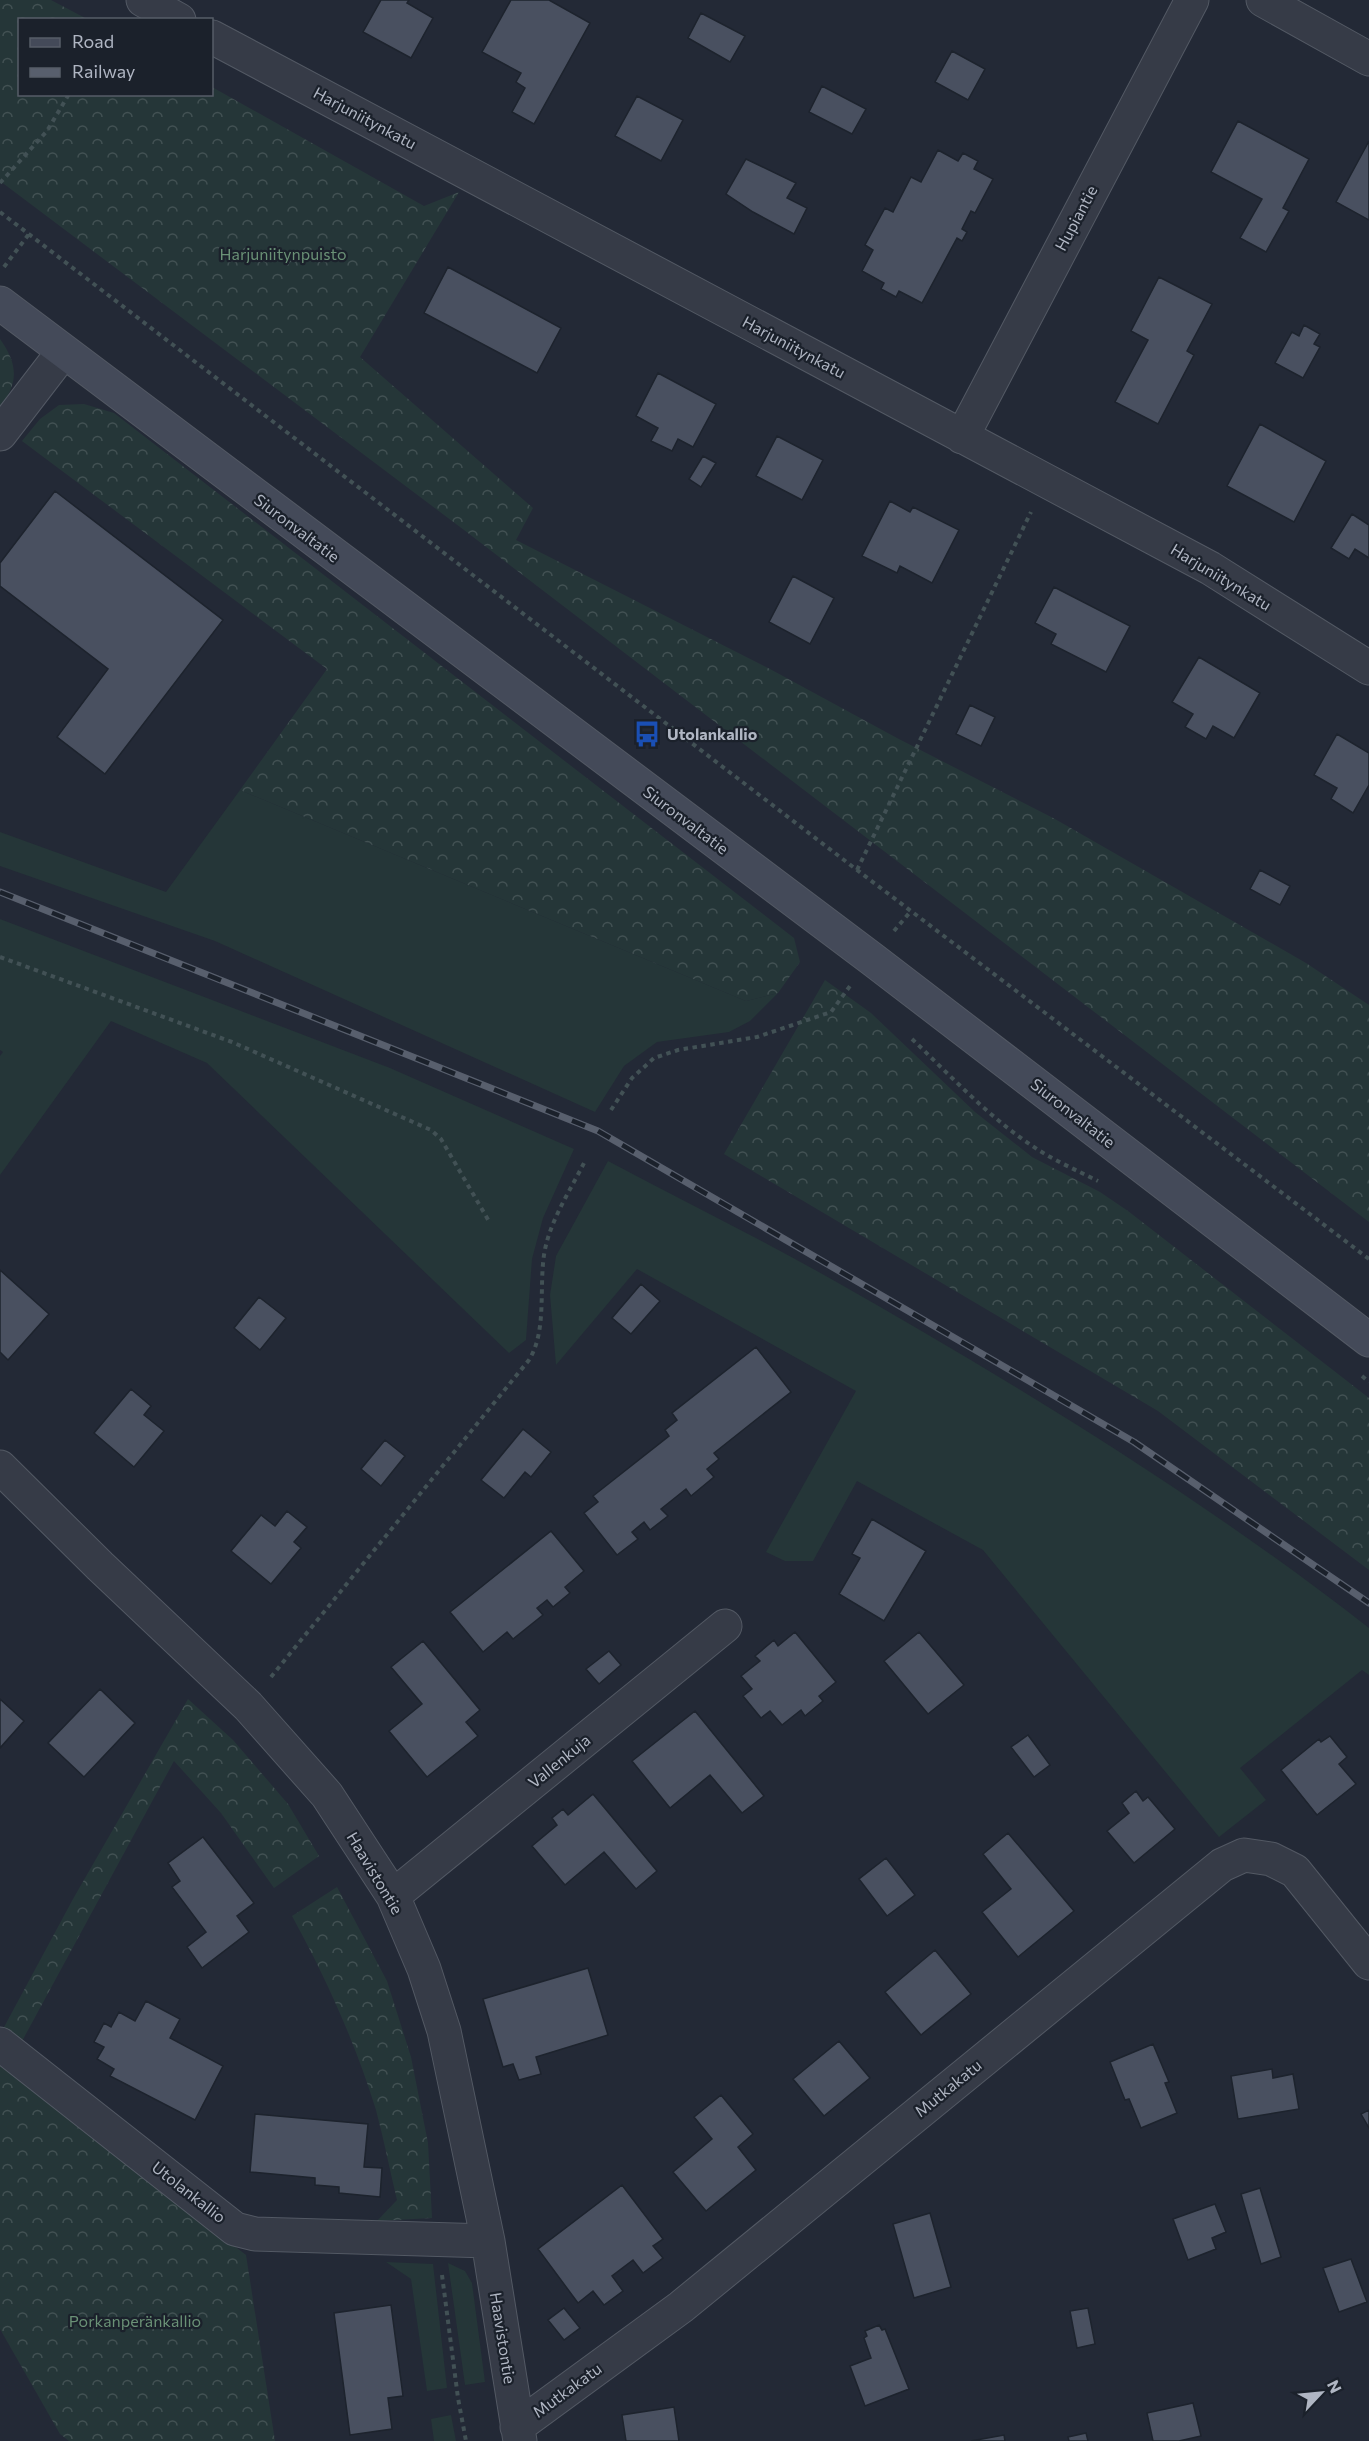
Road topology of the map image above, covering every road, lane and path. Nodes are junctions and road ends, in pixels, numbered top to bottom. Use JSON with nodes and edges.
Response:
{"nodes":[{"id":1,"x":143,"y":0,"type":"edge"},
{"id":2,"x":1192,"y":0,"type":"edge"},
{"id":3,"x":1263,"y":0,"type":"edge"},
{"id":4,"x":175,"y":18,"type":"edge"},
{"id":5,"x":213,"y":38,"type":"edge"},
{"id":6,"x":1369,"y":59,"type":"edge"},
{"id":7,"x":68,"y":96,"type":"edge"},
{"id":8,"x":0,"y":183,"type":"edge"},
{"id":9,"x":0,"y":212,"type":"edge"},
{"id":10,"x":29,"y":234,"type":"junction"},
{"id":11,"x":0,"y":273,"type":"edge"},
{"id":12,"x":0,"y":303,"type":"edge"},
{"id":13,"x":63,"y":352,"type":"junction"},
{"id":14,"x":0,"y":434,"type":"edge"},
{"id":15,"x":962,"y":437,"type":"junction"},
{"id":16,"x":1046,"y":481,"type":"junction"},
{"id":17,"x":1369,"y":668,"type":"edge"},
{"id":18,"x":857,"y":870,"type":"junction"},
{"id":19,"x":0,"y":957,"type":"edge"},
{"id":20,"x":831,"y":1012,"type":"dead end"},
{"id":21,"x":611,"y":1110,"type":"dead end"},
{"id":22,"x":585,"y":1161,"type":"dead end"},
{"id":23,"x":490,"y":1223,"type":"dead end"},
{"id":24,"x":1369,"y":1259,"type":"edge"},
{"id":25,"x":1369,"y":1340,"type":"edge"},
{"id":26,"x":0,"y":1467,"type":"edge"},
{"id":27,"x":725,"y":1626,"type":"dead end"},
{"id":28,"x":248,"y":1706,"type":"junction"},
{"id":29,"x":393,"y":1896,"type":"junction"},
{"id":30,"x":1369,"y":1963,"type":"edge"},
{"id":31,"x":0,"y":2044,"type":"edge"},
{"id":32,"x":438,"y":2240,"type":"junction"},
{"id":33,"x":488,"y":2241,"type":"junction"},
{"id":34,"x":518,"y":2434,"type":"edge"},
{"id":35,"x":466,"y":2441,"type":"edge"}],
"edges":[{"from":1,"to":4,"type":"street"},
{"from":2,"to":15,"type":"street","name":"Hupiantie"},
{"from":3,"to":6,"type":"street"},
{"from":5,"to":15,"type":"street","name":"Harjuniitynkatu"},
{"from":7,"to":8,"type":"path"},
{"from":9,"to":10,"type":"path"},
{"from":10,"to":11,"type":"path"},
{"from":10,"to":18,"type":"path"},
{"from":12,"to":13,"type":"main road","name":"Siuronvaltatie"},
{"from":13,"to":14,"type":"street"},
{"from":13,"to":25,"type":"main road","name":"Siuronvaltatie"},
{"from":15,"to":16,"type":"street","name":"Harjuniitynkatu"},
{"from":16,"to":17,"type":"street","name":"Harjuniitynkatu"},
{"from":16,"to":18,"type":"path"},
{"from":18,"to":24,"type":"path"},
{"from":19,"to":23,"type":"path"},
{"from":20,"to":21,"type":"path"},
{"from":22,"to":28,"type":"path"},
{"from":26,"to":28,"type":"street","name":"Haavistontie"},
{"from":27,"to":29,"type":"street","name":"Vallenkuja"},
{"from":28,"to":29,"type":"street","name":"Haavistontie"},
{"from":29,"to":33,"type":"street","name":"Haavistontie"},
{"from":30,"to":34,"type":"street","name":"Mutkakatu"},
{"from":31,"to":32,"type":"street","name":"Utolankallio"},
{"from":32,"to":33,"type":"street","name":"Utolankallio"},
{"from":32,"to":35,"type":"path"},
{"from":33,"to":34,"type":"street","name":"Haavistontie"}]}
